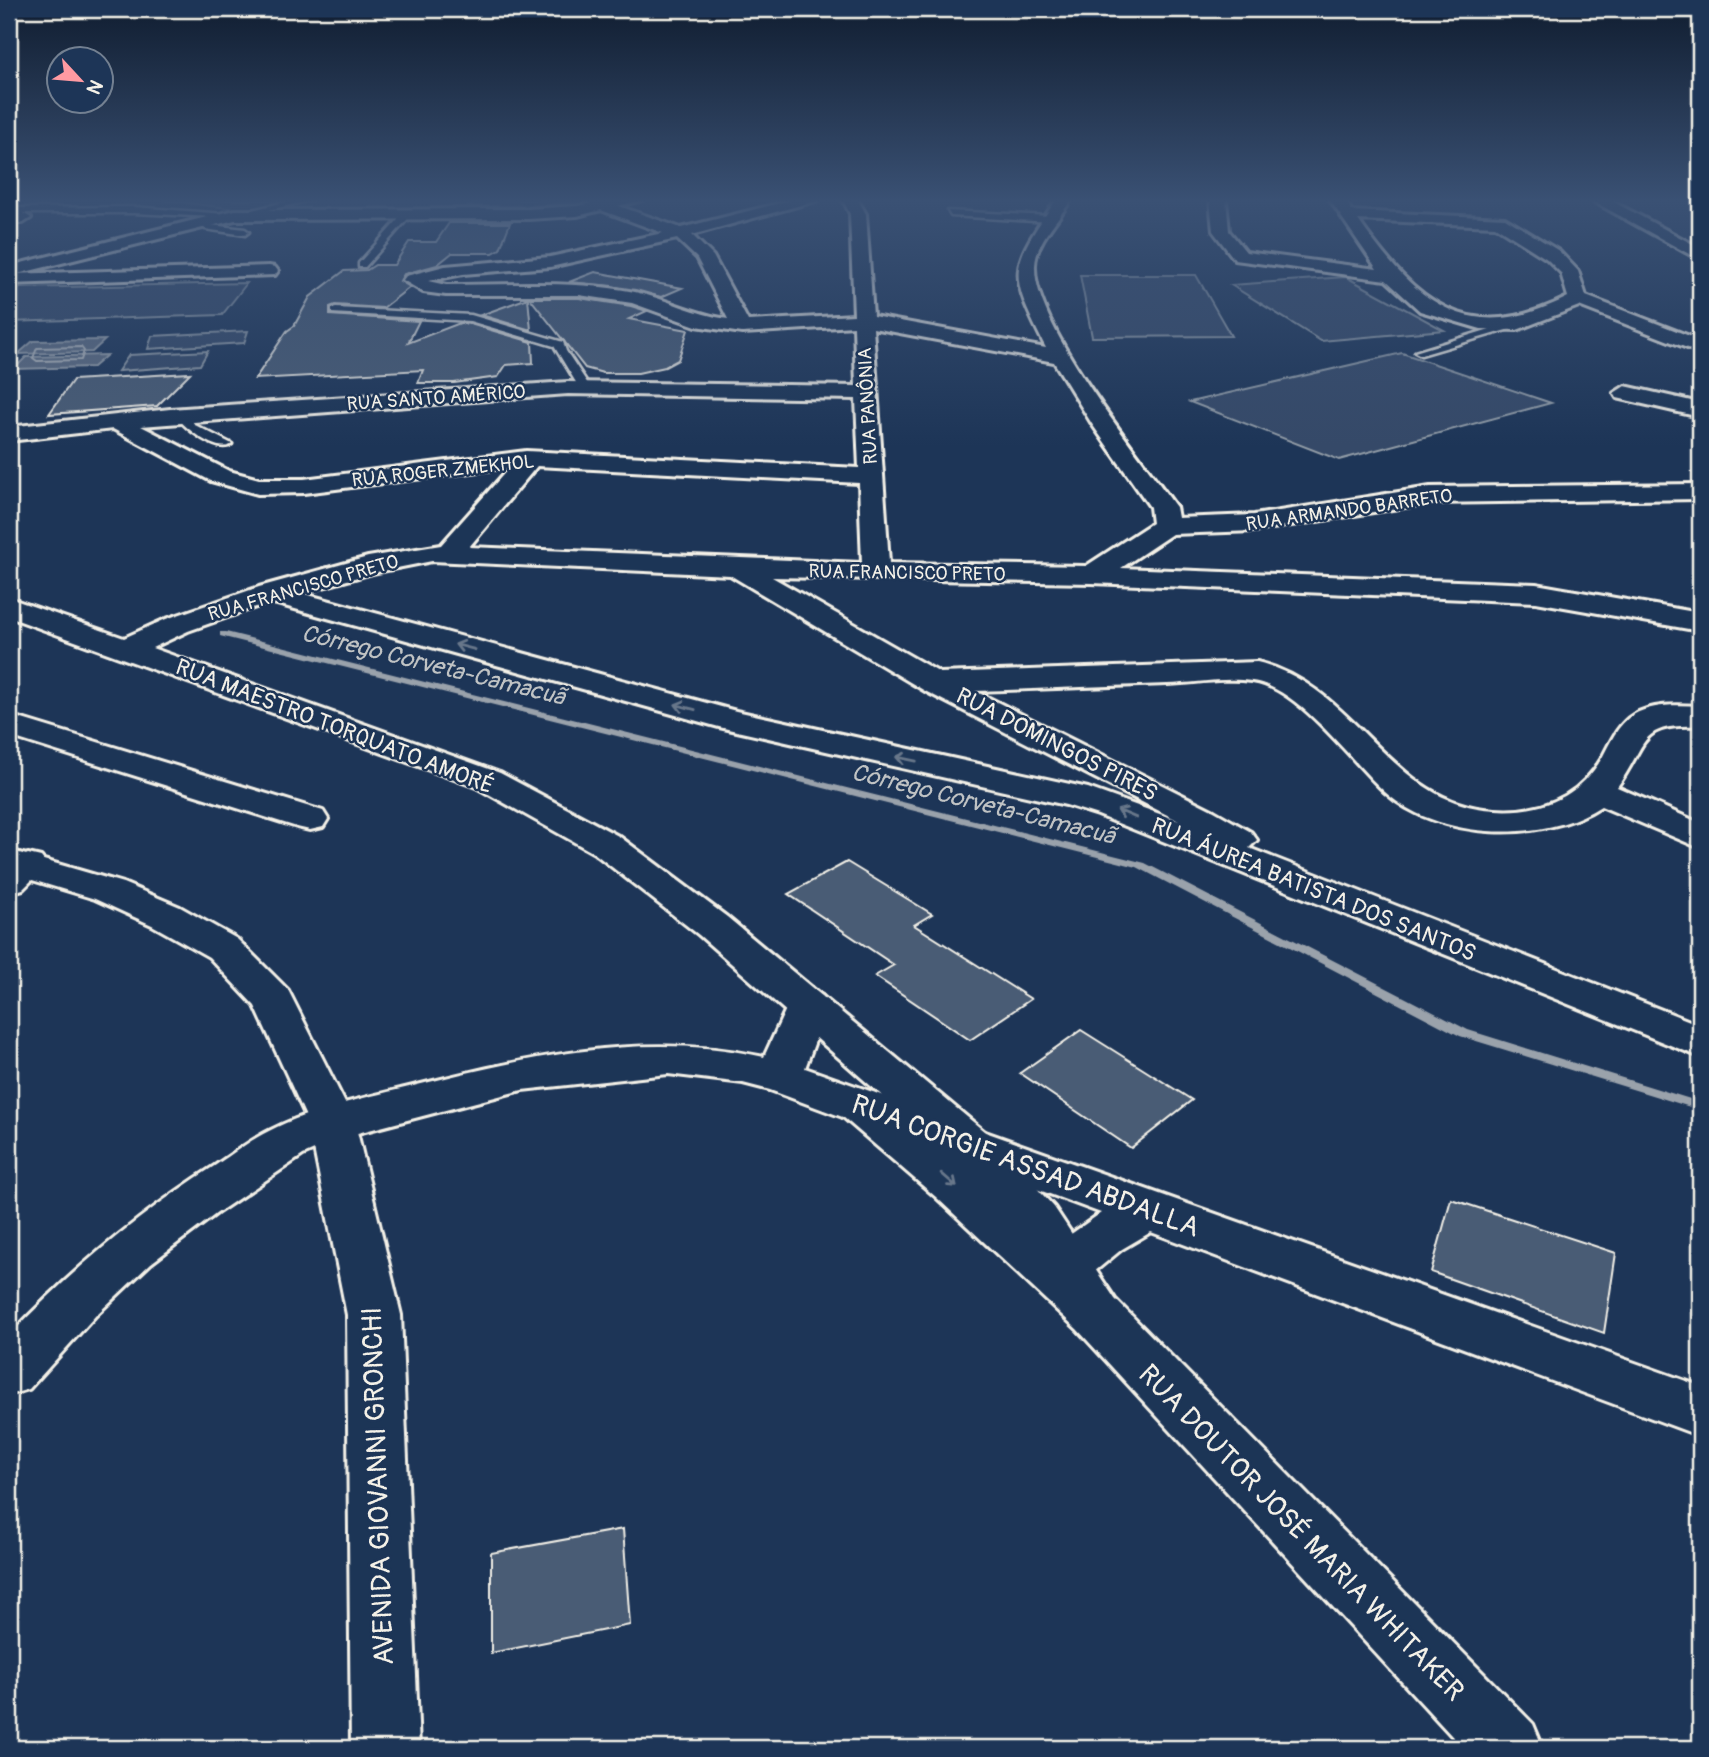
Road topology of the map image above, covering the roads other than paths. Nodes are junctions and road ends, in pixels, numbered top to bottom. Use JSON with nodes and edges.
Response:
{"nodes":[{"id":1,"x":416,"y":282,"type":"edge"},
{"id":2,"x":718,"y":282,"type":"edge"},
{"id":3,"x":861,"y":282,"type":"edge"},
{"id":4,"x":1027,"y":282,"type":"edge"},
{"id":5,"x":1399,"y":282,"type":"edge"},
{"id":6,"x":1573,"y":282,"type":"edge"},
{"id":7,"x":1578,"y":299,"type":"junction"},
{"id":8,"x":336,"y":312,"type":"dead end"},
{"id":9,"x":863,"y":320,"type":"junction"},
{"id":10,"x":1516,"y":324,"type":"junction"},
{"id":11,"x":742,"y":327,"type":"junction"},
{"id":12,"x":1700,"y":346,"type":"edge"},
{"id":13,"x":1421,"y":352,"type":"dead end"},
{"id":14,"x":1061,"y":357,"type":"junction"},
{"id":15,"x":583,"y":387,"type":"junction"},
{"id":16,"x":1625,"y":393,"type":"dead end"},
{"id":17,"x":865,"y":394,"type":"junction"},
{"id":18,"x":1700,"y":410,"type":"edge"},
{"id":19,"x":182,"y":415,"type":"junction"},
{"id":20,"x":114,"y":421,"type":"junction"},
{"id":21,"x":9,"y":434,"type":"edge"},
{"id":22,"x":226,"y":444,"type":"dead end"},
{"id":23,"x":531,"y":458,"type":"junction"},
{"id":24,"x":871,"y":476,"type":"junction"},
{"id":25,"x":1700,"y":491,"type":"edge"},
{"id":26,"x":1166,"y":526,"type":"junction"},
{"id":27,"x":449,"y":553,"type":"junction"},
{"id":28,"x":876,"y":571,"type":"junction"},
{"id":29,"x":1092,"y":575,"type":"junction"},
{"id":30,"x":790,"y":582,"type":"junction"},
{"id":31,"x":269,"y":593,"type":"junction"},
{"id":32,"x":1536,"y":593,"type":"junction"},
{"id":33,"x":1700,"y":596,"type":"edge"},
{"id":34,"x":9,"y":607,"type":"edge"},
{"id":35,"x":1700,"y":622,"type":"edge"},
{"id":36,"x":127,"y":648,"type":"junction"},
{"id":37,"x":935,"y":683,"type":"junction"},
{"id":38,"x":1700,"y":716,"type":"edge"},
{"id":39,"x":9,"y":725,"type":"edge"},
{"id":40,"x":1597,"y":791,"type":"junction"},
{"id":41,"x":310,"y":820,"type":"dead end"},
{"id":42,"x":1700,"y":837,"type":"edge"},
{"id":43,"x":15,"y":869,"type":"edge"},
{"id":44,"x":1327,"y":893,"type":"junction"},
{"id":45,"x":807,"y":1006,"type":"junction"},
{"id":46,"x":1700,"y":1042,"type":"edge"},
{"id":47,"x":779,"y":1076,"type":"junction"},
{"id":48,"x":859,"y":1105,"type":"junction"},
{"id":49,"x":332,"y":1123,"type":"junction"},
{"id":50,"x":968,"y":1144,"type":"junction"},
{"id":51,"x":1149,"y":1209,"type":"junction"},
{"id":52,"x":1080,"y":1290,"type":"junction"},
{"id":53,"x":9,"y":1371,"type":"edge"},
{"id":54,"x":1700,"y":1410,"type":"edge"},
{"id":55,"x":385,"y":1748,"type":"edge"},
{"id":56,"x":1509,"y":1748,"type":"edge"}],
"edges":[{"from":1,"to":11,"type":"street"},
{"from":2,"to":11,"type":"street"},
{"from":3,"to":9,"type":"street","name":"RUA PANÔNIA"},
{"from":4,"to":14,"type":"street"},
{"from":5,"to":10,"type":"street"},
{"from":6,"to":7,"type":"street"},
{"from":7,"to":10,"type":"street"},
{"from":7,"to":12,"type":"street"},
{"from":8,"to":15,"type":"lane"},
{"from":9,"to":11,"type":"street"},
{"from":9,"to":14,"type":"street"},
{"from":9,"to":17,"type":"street","name":"RUA PANÔNIA"},
{"from":10,"to":13,"type":"lane"},
{"from":14,"to":26,"type":"street"},
{"from":15,"to":17,"type":"street","name":"RUA SANTO AMÉRICO"},
{"from":15,"to":19,"type":"street","name":"RUA SANTO AMÉRICO"},
{"from":16,"to":18,"type":"street"},
{"from":17,"to":24,"type":"street","name":"RUA PANÔNIA"},
{"from":19,"to":20,"type":"street","name":"RUA SANTO AMÉRICO"},
{"from":19,"to":22,"type":"lane"},
{"from":20,"to":21,"type":"street","name":"RUA SANTO AMÉRICO"},
{"from":20,"to":23,"type":"street","name":"RUA ROGER ZMEKHOL"},
{"from":23,"to":24,"type":"street","name":"RUA ROGER ZMEKHOL"},
{"from":23,"to":27,"type":"street"},
{"from":24,"to":28,"type":"street","name":"RUA PANÔNIA"},
{"from":25,"to":26,"type":"street","name":"RUA ARMANDO BARRETO"},
{"from":26,"to":29,"type":"street"},
{"from":27,"to":30,"type":"street","name":"RUA FRANCISCO PRETO"},
{"from":27,"to":31,"type":"street","name":"RUA FRANCISCO PRETO"},
{"from":28,"to":29,"type":"street","name":"RUA FRANCISCO PRETO"},
{"from":28,"to":30,"type":"street","name":"RUA FRANCISCO PRETO"},
{"from":29,"to":32,"type":"street","name":"RUA FRANCISCO PRETO"},
{"from":30,"to":37,"type":"street","name":"RUA DOMINGOS PIRES"},
{"from":31,"to":36,"type":"street","name":"RUA FRANCISCO PRETO"},
{"from":44,"to":31,"type":"street","name":"RUA ÁUREA BATISTA DOS SANTOS","one_way":true},
{"from":32,"to":33,"type":"street"},
{"from":32,"to":35,"type":"street","name":"RUA FRANCISCO PRETO"},
{"from":34,"to":36,"type":"street","name":"RUA MAESTRO TORQUATO AMORÉ"},
{"from":36,"to":45,"type":"street","name":"RUA MAESTRO TORQUATO AMORÉ"},
{"from":37,"to":40,"type":"street"},
{"from":37,"to":44,"type":"street","name":"RUA DOMINGOS PIRES"},
{"from":38,"to":40,"type":"street"},
{"from":39,"to":41,"type":"street"},
{"from":40,"to":42,"type":"street"},
{"from":43,"to":49,"type":"street","name":"AVENIDA GIOVANNI GRONCHI"},
{"from":44,"to":46,"type":"street","name":"RUA ÁUREA BATISTA DOS SANTOS"},
{"from":45,"to":47,"type":"street"},
{"from":45,"to":50,"type":"street","name":"RUA MAESTRO TORQUATO AMORÉ"},
{"from":47,"to":48,"type":"street","name":"RUA CORGIE ASSAD ABDALLA"},
{"from":47,"to":49,"type":"street","name":"RUA CORGIE ASSAD ABDALLA"},
{"from":48,"to":50,"type":"street","name":"RUA CORGIE ASSAD ABDALLA"},
{"from":48,"to":52,"type":"street","name":"RUA DOUTOR JOSÉ MARIA WHITAKER","one_way":true},
{"from":49,"to":53,"type":"street","name":"RUA CORGIE ASSAD ABDALLA"},
{"from":49,"to":55,"type":"street","name":"AVENIDA GIOVANNI GRONCHI"},
{"from":50,"to":51,"type":"street","name":"RUA CORGIE ASSAD ABDALLA"},
{"from":50,"to":52,"type":"street","name":"RUA DOUTOR JOSÉ MARIA WHITAKER"},
{"from":51,"to":52,"type":"street"},
{"from":51,"to":54,"type":"street","name":"RUA CORGIE ASSAD ABDALLA"},
{"from":52,"to":56,"type":"street","name":"RUA DOUTOR JOSÉ MARIA WHITAKER"}]}
